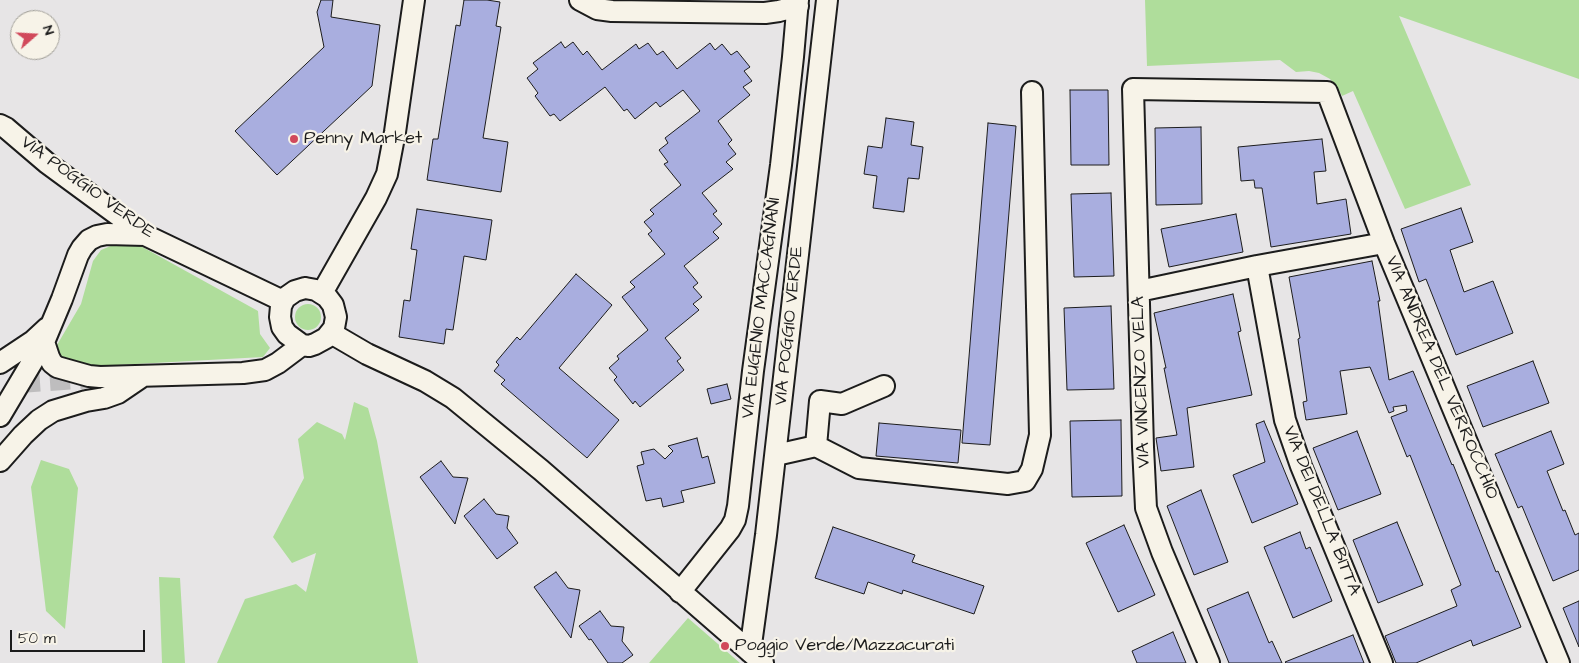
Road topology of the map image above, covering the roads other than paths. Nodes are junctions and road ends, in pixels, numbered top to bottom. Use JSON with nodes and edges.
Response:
{"nodes":[{"id":1,"x":414,"y":0,"type":"edge"},
{"id":2,"x":580,"y":0,"type":"edge"},
{"id":3,"x":827,"y":0,"type":"edge"},
{"id":4,"x":798,"y":3,"type":"edge"},
{"id":5,"x":1032,"y":92,"type":"dead end"},
{"id":6,"x":1328,"y":92,"type":"joint"},
{"id":7,"x":0,"y":125,"type":"edge"},
{"id":8,"x":145,"y":235,"type":"junction"},
{"id":9,"x":1384,"y":243,"type":"junction"},
{"id":10,"x":1257,"y":266,"type":"junction"},
{"id":11,"x":1139,"y":291,"type":"junction"},
{"id":12,"x":322,"y":293,"type":"junction"},
{"id":13,"x":283,"y":301,"type":"junction"},
{"id":14,"x":47,"y":333,"type":"junction"},
{"id":15,"x":331,"y":333,"type":"junction"},
{"id":16,"x":302,"y":345,"type":"junction"},
{"id":17,"x":0,"y":363,"type":"edge"},
{"id":18,"x":143,"y":376,"type":"junction"},
{"id":19,"x":0,"y":383,"type":"edge"},
{"id":20,"x":20,"y":383,"type":"junction"},
{"id":21,"x":884,"y":386,"type":"dead end"},
{"id":22,"x":0,"y":416,"type":"edge"},
{"id":23,"x":816,"y":446,"type":"junction"},
{"id":24,"x":776,"y":454,"type":"junction"},
{"id":25,"x":0,"y":461,"type":"edge"},
{"id":26,"x":680,"y":592,"type":"junction"},
{"id":27,"x":757,"y":658,"type":"edge"},
{"id":28,"x":1209,"y":663,"type":"edge"},
{"id":29,"x":1382,"y":663,"type":"edge"},
{"id":30,"x":1559,"y":663,"type":"edge"}],
"edges":[{"from":1,"to":12,"type":"street"},
{"from":2,"to":4,"type":"street","name":"VIA EUGENIO MACCAGNANI"},
{"from":3,"to":24,"type":"street","name":"VIA POGGIO VERDE"},
{"from":4,"to":26,"type":"street","name":"VIA EUGENIO MACCAGNANI"},
{"from":5,"to":23,"type":"street"},
{"from":6,"to":9,"type":"street","name":"VIA ANDREA DEL VERROCCHIO"},
{"from":6,"to":11,"type":"street","name":"VIA VINCENZO VELA"},
{"from":7,"to":8,"type":"street","name":"VIA POGGIO VERDE"},
{"from":8,"to":13,"type":"street","name":"VIA POGGIO VERDE"},
{"from":8,"to":14,"type":"street"},
{"from":9,"to":10,"type":"street"},
{"from":9,"to":30,"type":"street","name":"VIA ANDREA DEL VERROCCHIO"},
{"from":10,"to":11,"type":"street"},
{"from":10,"to":29,"type":"street","name":"VIA DEI DELLA BITTA"},
{"from":11,"to":28,"type":"street","name":"VIA VINCENZO VELA"},
{"from":12,"to":13,"type":"street"},
{"from":12,"to":15,"type":"street"},
{"from":13,"to":16,"type":"street"},
{"from":14,"to":17,"type":"street"},
{"from":14,"to":18,"type":"street"},
{"from":14,"to":20,"type":"street"},
{"from":15,"to":16,"type":"street"},
{"from":15,"to":26,"type":"street","name":"VIA POGGIO VERDE"},
{"from":16,"to":18,"type":"street"},
{"from":18,"to":25,"type":"street"},
{"from":19,"to":20,"type":"street"},
{"from":20,"to":22,"type":"street"},
{"from":21,"to":23,"type":"street"},
{"from":23,"to":24,"type":"street"},
{"from":24,"to":27,"type":"street","name":"VIA POGGIO VERDE"},
{"from":26,"to":27,"type":"street","name":"VIA POGGIO VERDE"}]}
